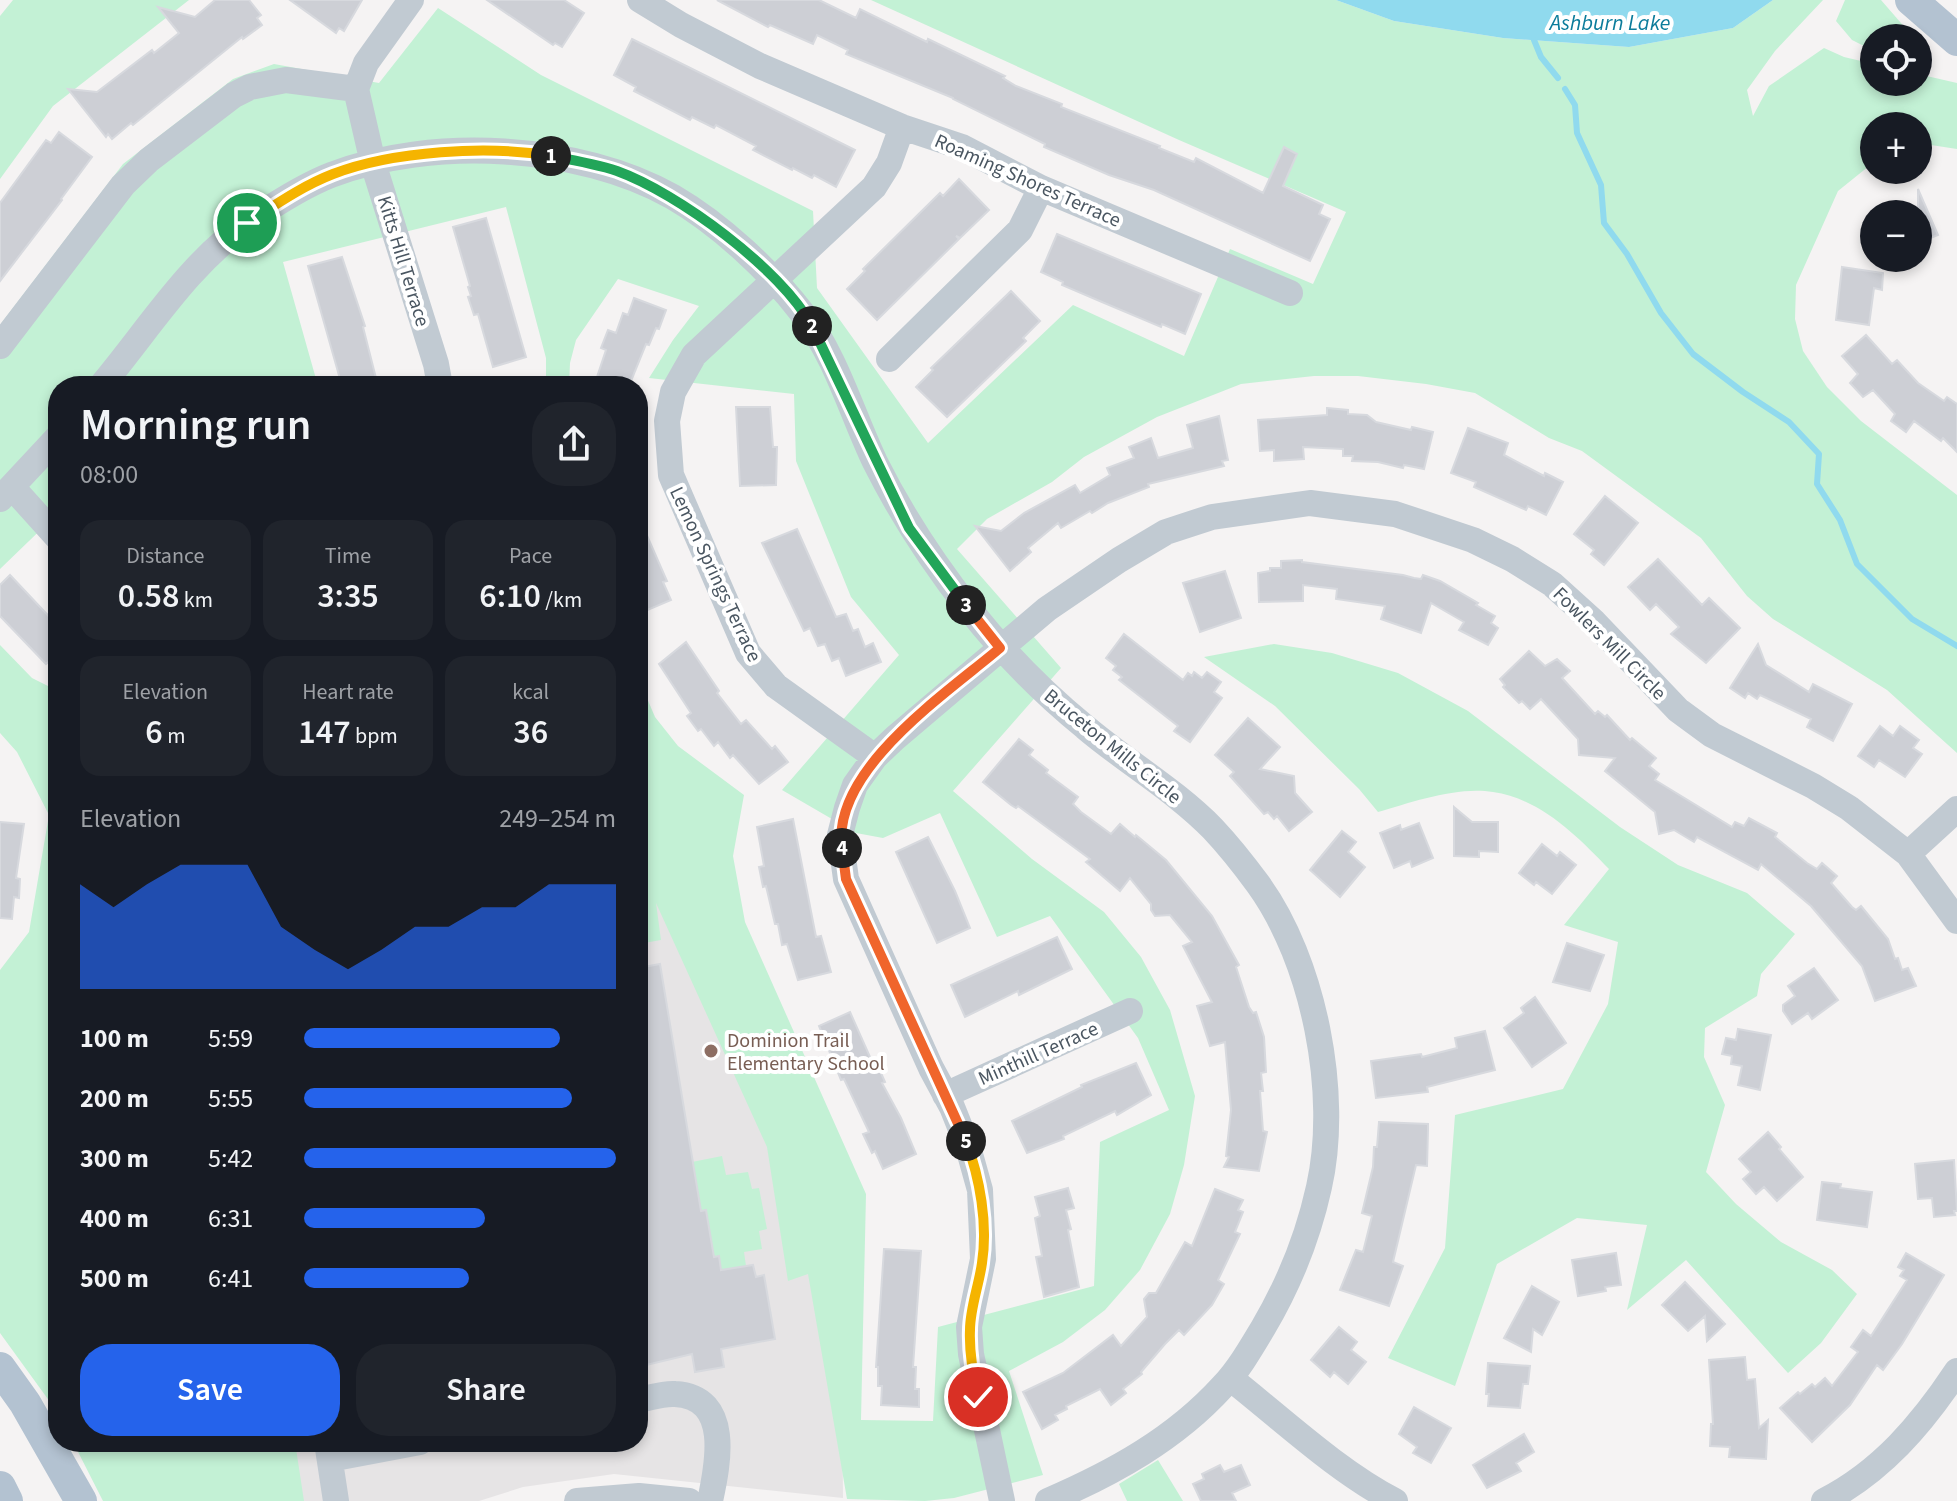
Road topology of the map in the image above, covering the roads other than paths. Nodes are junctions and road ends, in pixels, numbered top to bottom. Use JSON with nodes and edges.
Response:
{"nodes":[{"id":1,"x":411,"y":0,"type":"edge"},
{"id":2,"x":640,"y":0,"type":"edge"},
{"id":3,"x":1911,"y":0,"type":"edge"},
{"id":4,"x":1957,"y":40,"type":"edge"},
{"id":5,"x":356,"y":89,"type":"junction"},
{"id":6,"x":902,"y":127,"type":"junction"},
{"id":7,"x":373,"y":163,"type":"junction"},
{"id":8,"x":1041,"y":188,"type":"junction"},
{"id":9,"x":774,"y":279,"type":"junction"},
{"id":10,"x":1290,"y":293,"type":"dead end"},
{"id":11,"x":0,"y":346,"type":"edge"},
{"id":12,"x":889,"y":359,"type":"dead end"},
{"id":13,"x":109,"y":376,"type":"edge"},
{"id":14,"x":438,"y":376,"type":"edge"},
{"id":15,"x":48,"y":448,"type":"edge"},
{"id":16,"x":6,"y":493,"type":"edge"},
{"id":17,"x":48,"y":529,"type":"edge"},
{"id":18,"x":1000,"y":648,"type":"junction"},
{"id":19,"x":875,"y":757,"type":"junction"},
{"id":20,"x":1957,"y":809,"type":"edge"},
{"id":21,"x":1908,"y":854,"type":"junction"},
{"id":22,"x":1957,"y":921,"type":"edge"},
{"id":23,"x":1130,"y":1011,"type":"dead end"},
{"id":24,"x":945,"y":1095,"type":"junction"},
{"id":25,"x":0,"y":1368,"type":"edge"},
{"id":26,"x":1957,"y":1371,"type":"edge"},
{"id":27,"x":1230,"y":1378,"type":"junction"},
{"id":28,"x":648,"y":1398,"type":"edge"},
{"id":29,"x":48,"y":1443,"type":"edge"},
{"id":30,"x":53,"y":1452,"type":"edge"},
{"id":31,"x":328,"y":1452,"type":"edge"},
{"id":32,"x":0,"y":1487,"type":"edge"},
{"id":33,"x":7,"y":1501,"type":"edge"},
{"id":34,"x":81,"y":1501,"type":"edge"},
{"id":35,"x":336,"y":1501,"type":"edge"},
{"id":36,"x":577,"y":1501,"type":"edge"},
{"id":37,"x":689,"y":1501,"type":"edge"},
{"id":38,"x":710,"y":1501,"type":"edge"},
{"id":39,"x":1002,"y":1501,"type":"edge"},
{"id":40,"x":1048,"y":1501,"type":"edge"},
{"id":41,"x":1395,"y":1501,"type":"edge"},
{"id":42,"x":1824,"y":1501,"type":"edge"}],
"edges":[{"from":1,"to":5,"type":"street"},
{"from":2,"to":6,"type":"street","name":"Roaming Shores Terrace"},
{"from":3,"to":4,"type":"main road"},
{"from":5,"to":7,"type":"street","name":"Kitts Hill Terrace"},
{"from":5,"to":11,"type":"street"},
{"from":6,"to":8,"type":"street","name":"Roaming Shores Terrace"},
{"from":6,"to":9,"type":"street","name":"Lemon Springs Terrace"},
{"from":7,"to":9,"type":"street","name":"Bruceton Mills Circle"},
{"from":7,"to":13,"type":"street","name":"Bruceton Mills Circle"},
{"from":7,"to":14,"type":"street","name":"Kitts Hill Terrace"},
{"from":8,"to":10,"type":"street","name":"Roaming Shores Terrace"},
{"from":8,"to":12,"type":"street"},
{"from":9,"to":18,"type":"street","name":"Bruceton Mills Circle"},
{"from":9,"to":19,"type":"street","name":"Lemon Springs Terrace"},
{"from":15,"to":16,"type":"street"},
{"from":16,"to":17,"type":"street"},
{"from":18,"to":19,"type":"street","name":"Fowlers Mill Circle"},
{"from":18,"to":21,"type":"street","name":"Fowlers Mill Circle"},
{"from":18,"to":27,"type":"street","name":"Bruceton Mills Circle"},
{"from":19,"to":24,"type":"street","name":"Fowlers Mill Circle"},
{"from":20,"to":21,"type":"street"},
{"from":21,"to":22,"type":"street","name":"Fowlers Mill Circle"},
{"from":23,"to":24,"type":"street","name":"Minthill Terrace"},
{"from":24,"to":39,"type":"street","name":"Fowlers Mill Circle"},
{"from":25,"to":29,"type":"main road"},
{"from":26,"to":42,"type":"street"},
{"from":27,"to":40,"type":"street","name":"Bruceton Mills Circle"},
{"from":27,"to":41,"type":"street"},
{"from":28,"to":38,"type":"street"},
{"from":30,"to":34,"type":"main road"},
{"from":31,"to":35,"type":"street"},
{"from":32,"to":33,"type":"main road"},
{"from":36,"to":37,"type":"street"}]}
